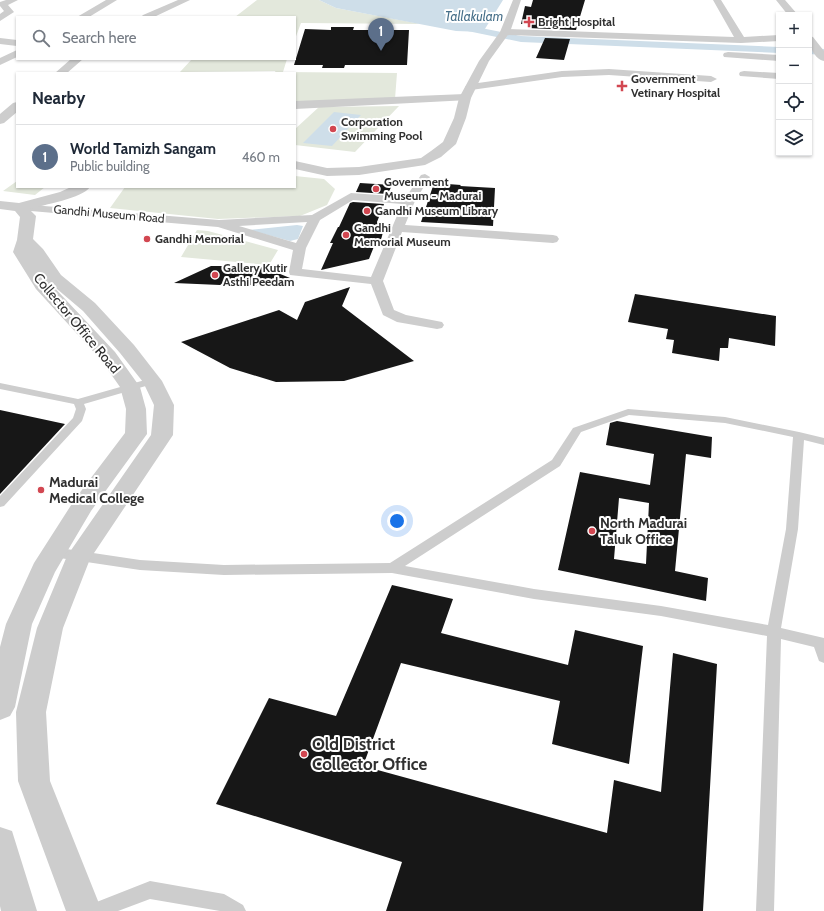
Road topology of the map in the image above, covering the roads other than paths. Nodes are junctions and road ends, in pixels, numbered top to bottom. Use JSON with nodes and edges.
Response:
{"nodes":[{"id":1,"x":13,"y":0,"type":"edge"},
{"id":2,"x":113,"y":0,"type":"edge"},
{"id":3,"x":186,"y":0,"type":"edge"},
{"id":4,"x":517,"y":0,"type":"edge"},
{"id":5,"x":717,"y":0,"type":"edge"},
{"id":6,"x":780,"y":0,"type":"edge"},
{"id":7,"x":790,"y":12,"type":"edge"},
{"id":8,"x":84,"y":16,"type":"edge"},
{"id":9,"x":148,"y":16,"type":"edge"},
{"id":10,"x":0,"y":18,"type":"edge"},
{"id":11,"x":0,"y":22,"type":"edge"},
{"id":12,"x":11,"y":23,"type":"dead end"},
{"id":13,"x":504,"y":33,"type":"junction"},
{"id":14,"x":776,"y":38,"type":"edge"},
{"id":15,"x":812,"y":38,"type":"edge"},
{"id":16,"x":741,"y":40,"type":"junction"},
{"id":17,"x":0,"y":41,"type":"edge"},
{"id":18,"x":16,"y":43,"type":"edge"},
{"id":19,"x":0,"y":50,"type":"edge"},
{"id":20,"x":16,"y":53,"type":"edge"},
{"id":21,"x":16,"y":54,"type":"edge"},
{"id":22,"x":728,"y":55,"type":"dead end"},
{"id":23,"x":822,"y":55,"type":"edge"},
{"id":24,"x":776,"y":58,"type":"edge"},
{"id":25,"x":812,"y":59,"type":"edge"},
{"id":26,"x":77,"y":60,"type":"edge"},
{"id":27,"x":0,"y":62,"type":"edge"},
{"id":28,"x":61,"y":72,"type":"edge"},
{"id":29,"x":744,"y":74,"type":"dead end"},
{"id":30,"x":776,"y":76,"type":"edge"},
{"id":31,"x":711,"y":79,"type":"dead end"},
{"id":32,"x":468,"y":93,"type":"junction"},
{"id":33,"x":296,"y":105,"type":"edge"},
{"id":34,"x":16,"y":107,"type":"edge"},
{"id":35,"x":4,"y":123,"type":"edge"},
{"id":36,"x":296,"y":165,"type":"edge"},
{"id":37,"x":425,"y":177,"type":"dead end"},
{"id":38,"x":81,"y":188,"type":"edge"},
{"id":39,"x":409,"y":201,"type":"junction"},
{"id":40,"x":0,"y":205,"type":"edge"},
{"id":41,"x":19,"y":207,"type":"junction"},
{"id":42,"x":315,"y":218,"type":"junction"},
{"id":43,"x":219,"y":224,"type":"junction"},
{"id":44,"x":398,"y":228,"type":"junction"},
{"id":45,"x":553,"y":239,"type":"dead end"},
{"id":46,"x":300,"y":248,"type":"junction"},
{"id":47,"x":376,"y":281,"type":"junction"},
{"id":48,"x":437,"y":325,"type":"dead end"},
{"id":49,"x":141,"y":384,"type":"junction"},
{"id":50,"x":0,"y":386,"type":"edge"},
{"id":51,"x":78,"y":402,"type":"junction"},
{"id":52,"x":799,"y":436,"type":"junction"},
{"id":53,"x":824,"y":442,"type":"edge"},
{"id":54,"x":0,"y":503,"type":"edge"},
{"id":55,"x":53,"y":552,"type":"junction"},
{"id":56,"x":79,"y":556,"type":"junction"},
{"id":57,"x":392,"y":568,"type":"junction"},
{"id":58,"x":774,"y":632,"type":"junction"},
{"id":59,"x":822,"y":643,"type":"edge"},
{"id":60,"x":824,"y":657,"type":"edge"},
{"id":61,"x":0,"y":707,"type":"edge"},
{"id":62,"x":0,"y":843,"type":"edge"},
{"id":63,"x":19,"y":911,"type":"edge"},
{"id":64,"x":84,"y":911,"type":"edge"},
{"id":65,"x":95,"y":911,"type":"edge"},
{"id":66,"x":237,"y":911,"type":"edge"},
{"id":67,"x":765,"y":911,"type":"edge"}],
"edges":[{"from":1,"to":10,"type":"street"},
{"from":2,"to":8,"type":"street"},
{"from":3,"to":9,"type":"street"},
{"from":4,"to":13,"type":"street"},
{"from":5,"to":16,"type":"street"},
{"from":6,"to":7,"type":"street"},
{"from":11,"to":12,"type":"street"},
{"from":13,"to":16,"type":"street"},
{"from":13,"to":32,"type":"street"},
{"from":14,"to":16,"type":"street"},
{"from":15,"to":23,"type":"street"},
{"from":17,"to":18,"type":"street"},
{"from":19,"to":20,"type":"street"},
{"from":21,"to":27,"type":"street"},
{"from":22,"to":24,"type":"street"},
{"from":23,"to":25,"type":"street"},
{"from":26,"to":28,"type":"street"},
{"from":29,"to":30,"type":"street"},
{"from":31,"to":32,"type":"street"},
{"from":32,"to":33,"type":"street"},
{"from":32,"to":36,"type":"street"},
{"from":34,"to":35,"type":"street"},
{"from":37,"to":39,"type":"street"},
{"from":38,"to":41,"type":"street"},
{"from":39,"to":42,"type":"street","name":"Gandhi Museum Road"},
{"from":39,"to":44,"type":"street"},
{"from":40,"to":41,"type":"street","name":"Gandhi Museum Road"},
{"from":41,"to":43,"type":"street","name":"Gandhi Museum Road"},
{"from":41,"to":49,"type":"street","name":"Collector Office Road"},
{"from":42,"to":43,"type":"street","name":"Gandhi Museum Road"},
{"from":42,"to":46,"type":"street"},
{"from":43,"to":46,"type":"street","name":"Gandhi Museum Road"},
{"from":44,"to":45,"type":"street"},
{"from":44,"to":47,"type":"street"},
{"from":46,"to":47,"type":"street"},
{"from":47,"to":48,"type":"street"},
{"from":49,"to":51,"type":"lane"},
{"from":49,"to":55,"type":"street","name":"Collector Office Road"},
{"from":49,"to":56,"type":"street","name":"Collector Office Road"},
{"from":50,"to":51,"type":"lane"},
{"from":51,"to":54,"type":"lane"},
{"from":52,"to":53,"type":"lane"},
{"from":52,"to":57,"type":"lane"},
{"from":52,"to":58,"type":"lane"},
{"from":55,"to":56,"type":"lane"},
{"from":55,"to":61,"type":"street","name":"Collector Office Road"},
{"from":56,"to":57,"type":"lane"},
{"from":56,"to":64,"type":"street","name":"Collector Office Road"},
{"from":57,"to":58,"type":"lane"},
{"from":58,"to":59,"type":"lane"},
{"from":58,"to":67,"type":"lane"},
{"from":59,"to":60,"type":"lane"},
{"from":62,"to":63,"type":"street"},
{"from":65,"to":66,"type":"lane"}]}
